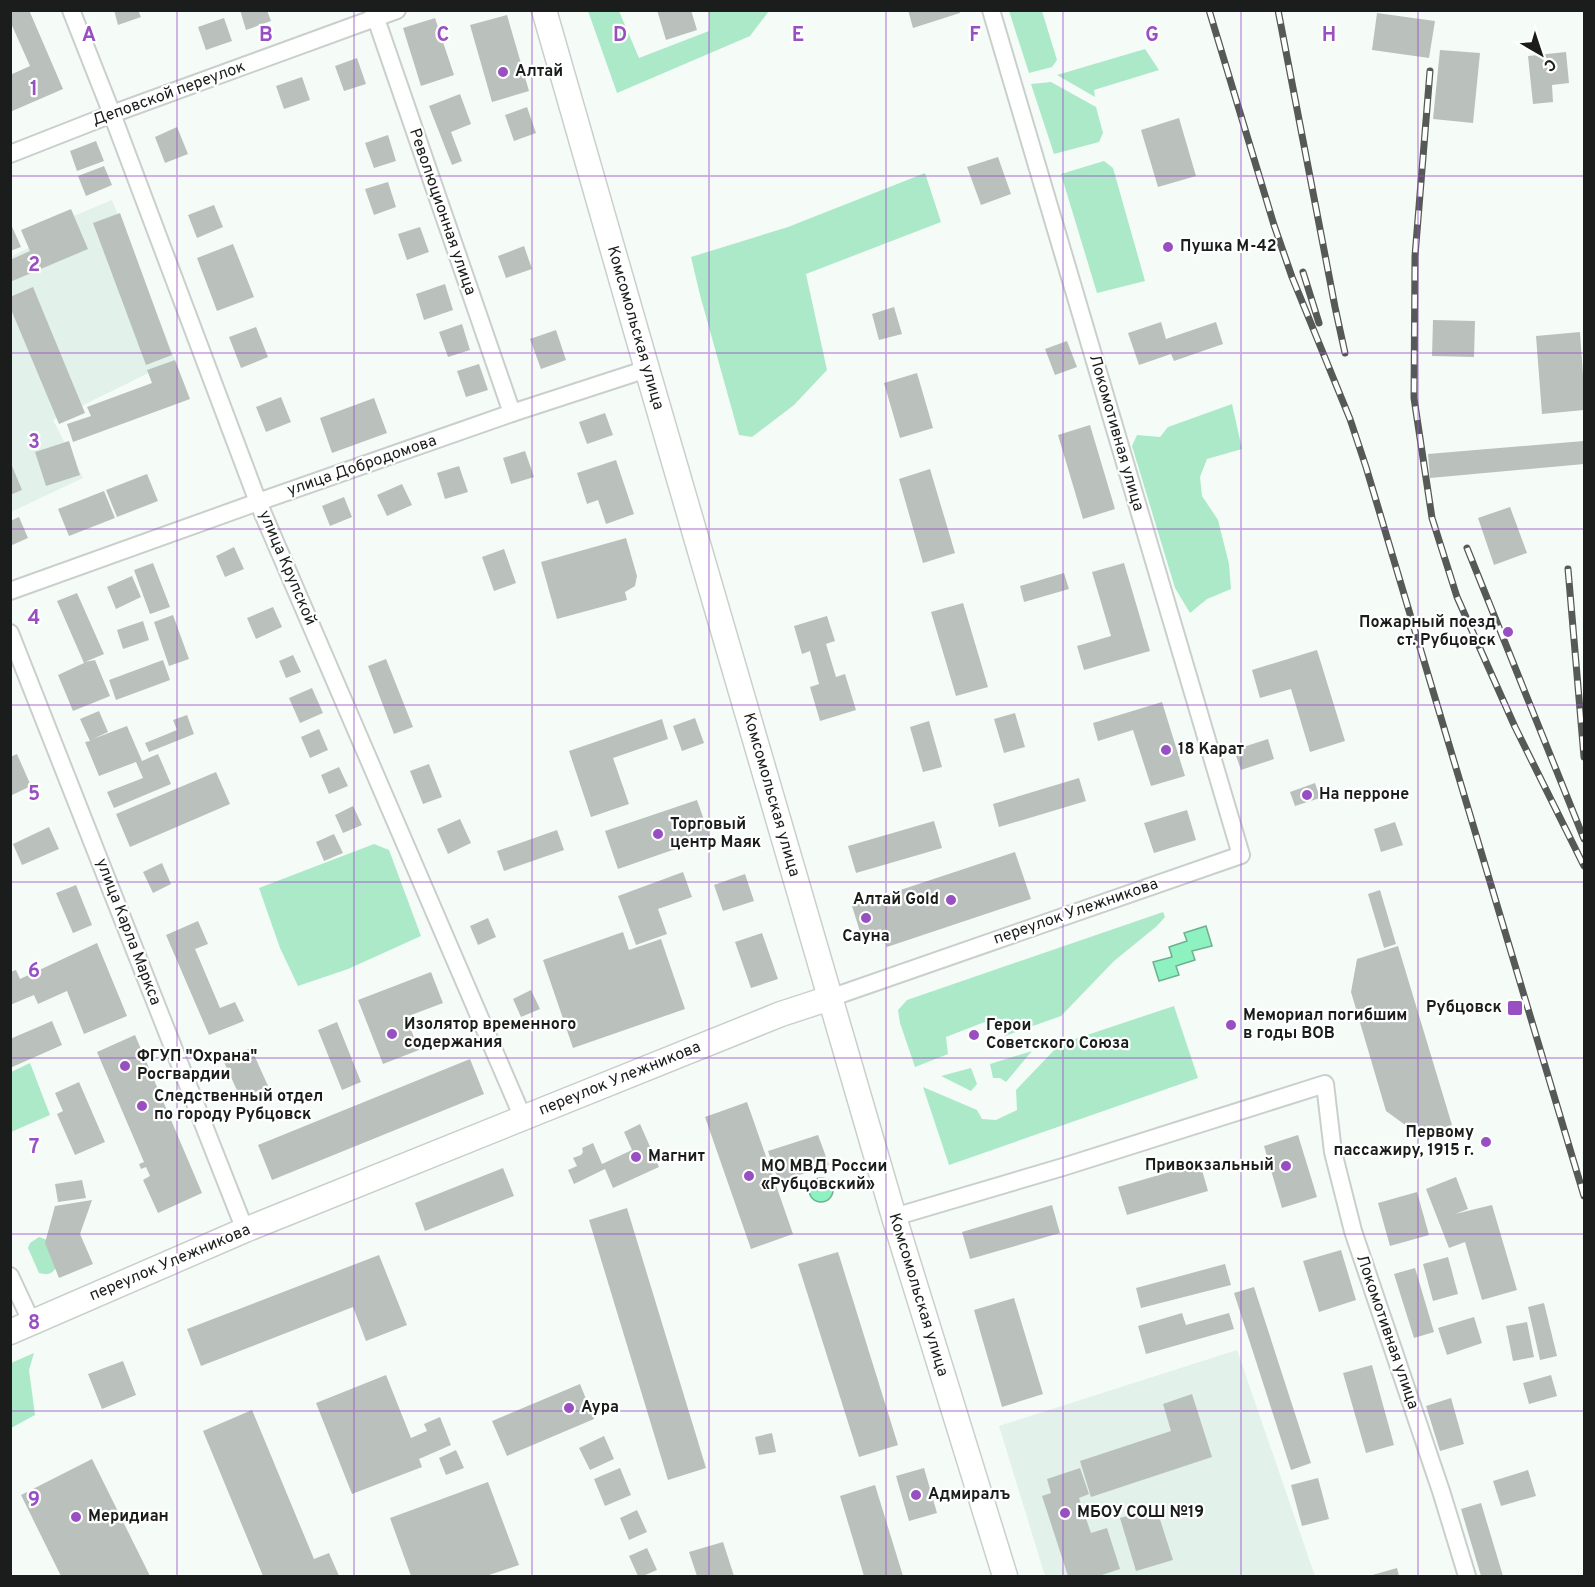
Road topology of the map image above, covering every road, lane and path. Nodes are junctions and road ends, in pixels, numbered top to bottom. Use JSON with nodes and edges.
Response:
{"nodes":[{"id":1,"x":71,"y":10,"type":"edge"},
{"id":2,"x":397,"y":10,"type":"edge"},
{"id":3,"x":544,"y":10,"type":"edge"},
{"id":4,"x":991,"y":10,"type":"edge"},
{"id":5,"x":374,"y":14,"type":"edge"},
{"id":6,"x":112,"y":114,"type":"junction"},
{"id":7,"x":10,"y":154,"type":"edge"},
{"id":8,"x":647,"y":369,"type":"junction"},
{"id":9,"x":512,"y":413,"type":"junction"},
{"id":10,"x":258,"y":502,"type":"junction"},
{"id":11,"x":10,"y":591,"type":"edge"},
{"id":12,"x":10,"y":633,"type":"edge"},
{"id":13,"x":1241,"y":855,"type":"joint"},
{"id":14,"x":830,"y":998,"type":"junction"},
{"id":15,"x":523,"y":1118,"type":"junction"},
{"id":16,"x":894,"y":1217,"type":"junction"},
{"id":17,"x":245,"y":1230,"type":"junction"},
{"id":18,"x":10,"y":1276,"type":"edge"},
{"id":19,"x":21,"y":1328,"type":"edge"},
{"id":20,"x":1005,"y":1576,"type":"edge"},
{"id":21,"x":1467,"y":1576,"type":"edge"}],
"edges":[{"from":1,"to":6,"type":"street","name":"улица Крупской"},
{"from":2,"to":5,"type":"street","name":"Деповской переулок"},
{"from":3,"to":8,"type":"main road","name":"Комсомольская улица"},
{"from":4,"to":13,"type":"street","name":"Локомотивная улица"},
{"from":5,"to":6,"type":"street","name":"Деповской переулок"},
{"from":5,"to":9,"type":"street","name":"Революционная улица"},
{"from":6,"to":7,"type":"street","name":"Деповской переулок"},
{"from":6,"to":10,"type":"street","name":"улица Крупской"},
{"from":8,"to":9,"type":"street","name":"улица Добродомова"},
{"from":8,"to":14,"type":"main road","name":"Комсомольская улица"},
{"from":9,"to":10,"type":"street","name":"улица Добродомова"},
{"from":10,"to":11,"type":"street","name":"улица Добродомова"},
{"from":10,"to":15,"type":"street","name":"улица Крупской"},
{"from":12,"to":17,"type":"street","name":"улица Карла Маркса"},
{"from":13,"to":14,"type":"street","name":"переулок Улежникова"},
{"from":14,"to":15,"type":"main road","name":"переулок Улежникова"},
{"from":14,"to":16,"type":"main road","name":"Комсомольская улица"},
{"from":15,"to":17,"type":"main road","name":"переулок Улежникова"},
{"from":16,"to":20,"type":"main road","name":"Комсомольская улица"},
{"from":16,"to":21,"type":"street","name":"Локомотивная улица"},
{"from":17,"to":19,"type":"main road","name":"переулок Улежникова"},
{"from":18,"to":19,"type":"street"}]}
